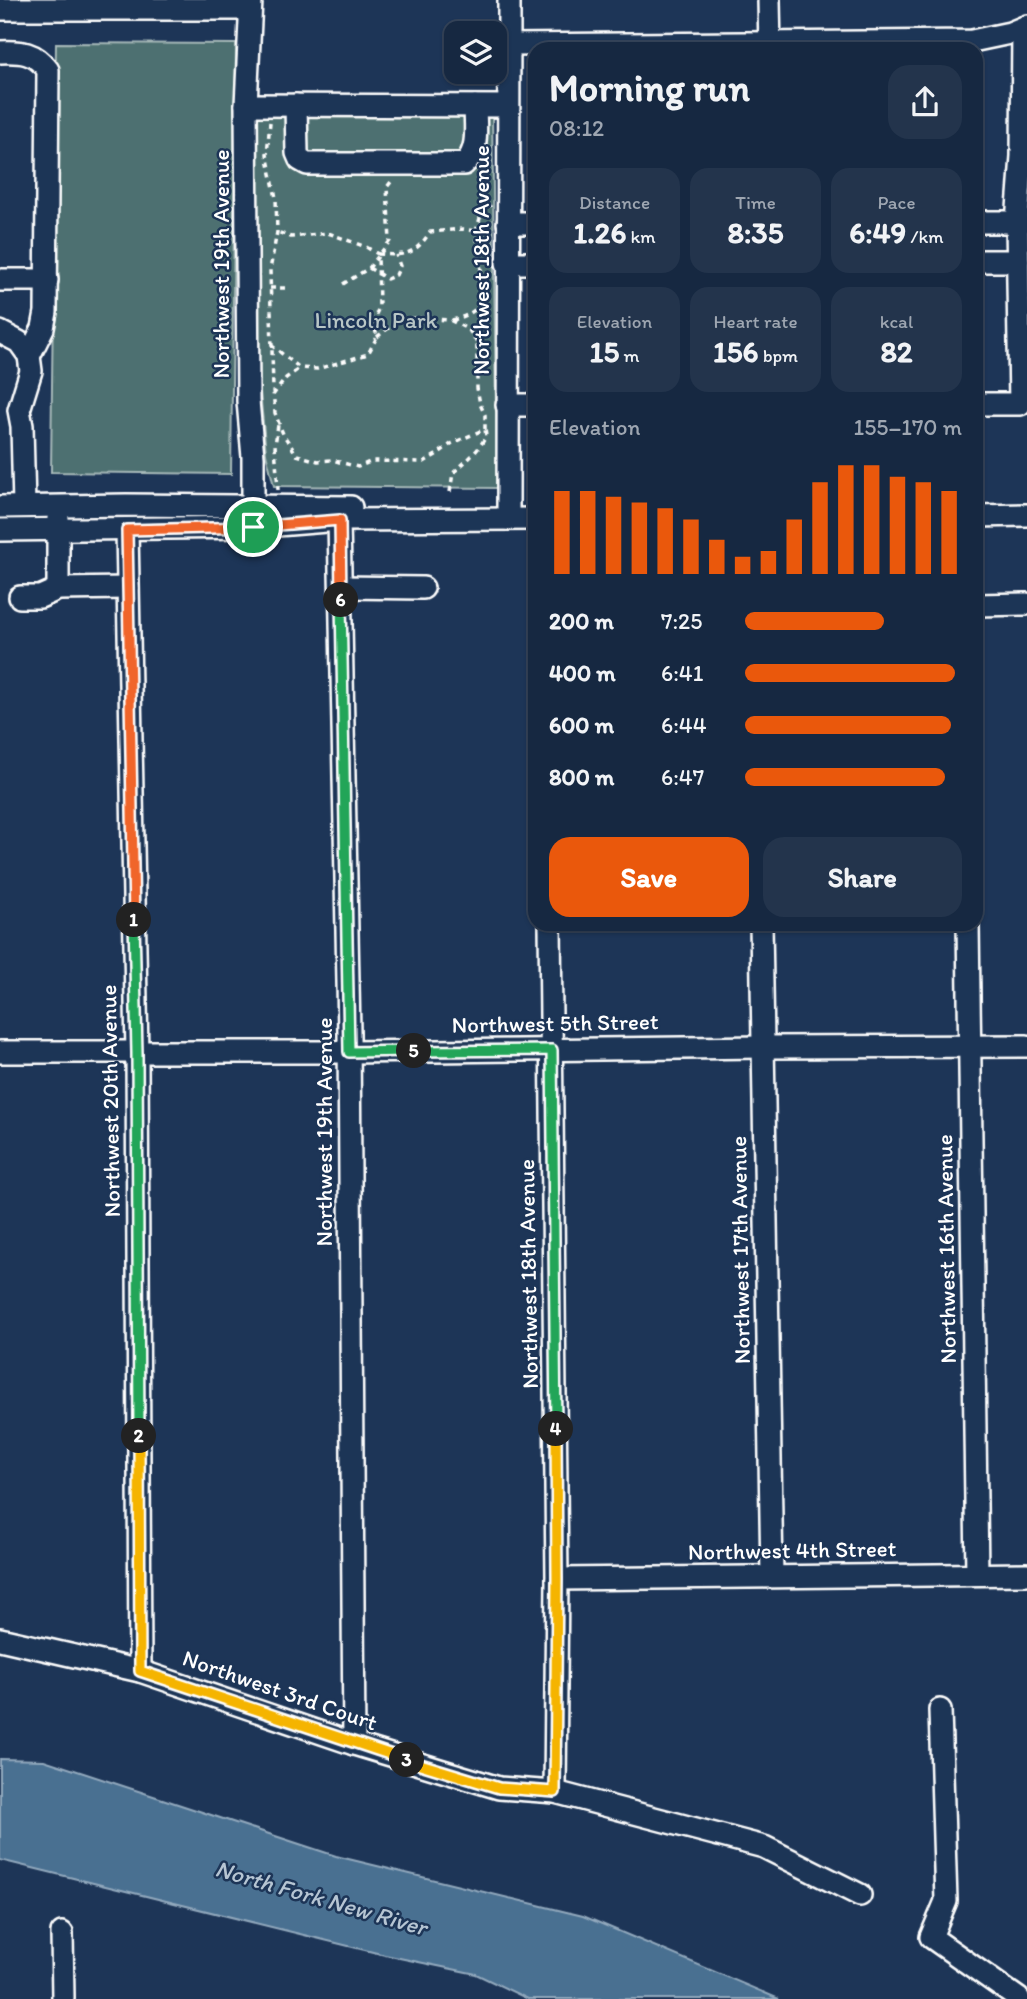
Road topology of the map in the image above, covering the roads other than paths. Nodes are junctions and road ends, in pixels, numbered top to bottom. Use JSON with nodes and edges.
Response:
{"nodes":[{"id":1,"x":509,"y":0,"type":"edge"},
{"id":2,"x":769,"y":0,"type":"edge"},
{"id":3,"x":251,"y":4,"type":"edge"},
{"id":4,"x":72,"y":5,"type":"edge"},
{"id":5,"x":0,"y":9,"type":"edge"},
{"id":6,"x":1025,"y":27,"type":"edge"},
{"id":7,"x":769,"y":42,"type":"edge"},
{"id":8,"x":931,"y":42,"type":"edge"},
{"id":9,"x":509,"y":45,"type":"junction"},
{"id":10,"x":528,"y":45,"type":"edge"},
{"id":11,"x":0,"y":51,"type":"edge"},
{"id":12,"x":246,"y":105,"type":"junction"},
{"id":13,"x":296,"y":105,"type":"junction"},
{"id":14,"x":475,"y":106,"type":"junction"},
{"id":15,"x":508,"y":106,"type":"junction"},
{"id":16,"x":983,"y":222,"type":"edge"},
{"id":17,"x":1017,"y":222,"type":"junction"},
{"id":18,"x":508,"y":223,"type":"junction"},
{"id":19,"x":528,"y":223,"type":"edge"},
{"id":20,"x":983,"y":261,"type":"edge"},
{"id":21,"x":1018,"y":261,"type":"junction"},
{"id":22,"x":507,"y":263,"type":"junction"},
{"id":23,"x":528,"y":263,"type":"edge"},
{"id":24,"x":0,"y":279,"type":"edge"},
{"id":25,"x":47,"y":280,"type":"junction"},
{"id":26,"x":0,"y":332,"type":"edge"},
{"id":27,"x":29,"y":356,"type":"junction"},
{"id":28,"x":983,"y":404,"type":"edge"},
{"id":29,"x":507,"y":405,"type":"junction"},
{"id":30,"x":528,"y":405,"type":"edge"},
{"id":31,"x":9,"y":406,"type":"edge"},
{"id":32,"x":983,"y":503,"type":"edge"},
{"id":33,"x":1027,"y":503,"type":"edge"},
{"id":34,"x":58,"y":505,"type":"junction"},
{"id":35,"x":24,"y":506,"type":"junction"},
{"id":36,"x":0,"y":507,"type":"edge"},
{"id":37,"x":528,"y":508,"type":"edge"},
{"id":38,"x":508,"y":513,"type":"junction"},
{"id":39,"x":1027,"y":515,"type":"edge"},
{"id":40,"x":983,"y":516,"type":"edge"},
{"id":41,"x":253,"y":517,"type":"junction"},
{"id":42,"x":528,"y":517,"type":"edge"},
{"id":43,"x":340,"y":520,"type":"junction"},
{"id":44,"x":0,"y":530,"type":"edge"},
{"id":45,"x":58,"y":530,"type":"junction"},
{"id":46,"x":127,"y":530,"type":"junction"},
{"id":47,"x":341,"y":587,"type":"junction"},
{"id":48,"x":128,"y":588,"type":"junction"},
{"id":49,"x":423,"y":588,"type":"dead end"},
{"id":50,"x":58,"y":589,"type":"junction"},
{"id":51,"x":20,"y":597,"type":"dead end"},
{"id":52,"x":1027,"y":604,"type":"edge"},
{"id":53,"x":983,"y":605,"type":"edge"},
{"id":54,"x":550,"y":931,"type":"edge"},
{"id":55,"x":761,"y":931,"type":"edge"},
{"id":56,"x":968,"y":931,"type":"edge"},
{"id":57,"x":969,"y":1046,"type":"junction"},
{"id":58,"x":1027,"y":1046,"type":"edge"},
{"id":59,"x":763,"y":1047,"type":"junction"},
{"id":60,"x":552,"y":1050,"type":"junction"},
{"id":61,"x":0,"y":1052,"type":"edge"},
{"id":62,"x":349,"y":1052,"type":"junction"},
{"id":63,"x":137,"y":1053,"type":"junction"},
{"id":64,"x":977,"y":1574,"type":"junction"},
{"id":65,"x":1027,"y":1574,"type":"edge"},
{"id":66,"x":772,"y":1576,"type":"junction"},
{"id":67,"x":557,"y":1579,"type":"junction"},
{"id":68,"x":0,"y":1639,"type":"edge"},
{"id":69,"x":140,"y":1671,"type":"junction"},
{"id":70,"x":940,"y":1710,"type":"dead end"},
{"id":71,"x":354,"y":1744,"type":"junction"},
{"id":72,"x":555,"y":1792,"type":"junction"},
{"id":73,"x":860,"y":1895,"type":"dead end"},
{"id":74,"x":62,"y":1933,"type":"dead end"},
{"id":75,"x":64,"y":1999,"type":"edge"},
{"id":76,"x":1019,"y":1999,"type":"edge"}],
"edges":[{"from":1,"to":9,"type":"street","name":"Northwest 18th Avenue"},
{"from":2,"to":7,"type":"street"},
{"from":3,"to":4,"type":"street"},
{"from":3,"to":12,"type":"street","name":"Northwest 19th Avenue"},
{"from":4,"to":5,"type":"street"},
{"from":6,"to":8,"type":"street"},
{"from":6,"to":17,"type":"street"},
{"from":9,"to":10,"type":"street"},
{"from":9,"to":15,"type":"street","name":"Northwest 18th Avenue"},
{"from":11,"to":25,"type":"street"},
{"from":12,"to":13,"type":"street"},
{"from":12,"to":41,"type":"street","name":"Northwest 19th Avenue"},
{"from":13,"to":14,"type":"street"},
{"from":13,"to":14,"type":"street"},
{"from":14,"to":15,"type":"street"},
{"from":15,"to":18,"type":"street","name":"Northwest 18th Avenue"},
{"from":16,"to":17,"type":"street"},
{"from":17,"to":21,"type":"street"},
{"from":18,"to":19,"type":"street"},
{"from":18,"to":22,"type":"street","name":"Northwest 18th Avenue"},
{"from":20,"to":21,"type":"street"},
{"from":21,"to":28,"type":"street"},
{"from":22,"to":23,"type":"street"},
{"from":22,"to":29,"type":"street","name":"Northwest 18th Avenue"},
{"from":24,"to":25,"type":"street"},
{"from":25,"to":27,"type":"street"},
{"from":26,"to":27,"type":"street"},
{"from":27,"to":31,"type":"street"},
{"from":29,"to":30,"type":"street"},
{"from":29,"to":38,"type":"street","name":"Northwest 18th Avenue"},
{"from":31,"to":35,"type":"street"},
{"from":32,"to":33,"type":"street"},
{"from":34,"to":35,"type":"street"},
{"from":34,"to":41,"type":"street"},
{"from":34,"to":45,"type":"street"},
{"from":35,"to":36,"type":"street"},
{"from":37,"to":38,"type":"street"},
{"from":38,"to":41,"type":"street"},
{"from":38,"to":42,"type":"street"},
{"from":38,"to":43,"type":"street"},
{"from":39,"to":40,"type":"street"},
{"from":41,"to":43,"type":"street"},
{"from":41,"to":46,"type":"street"},
{"from":43,"to":47,"type":"street","name":"Northwest 19th Avenue"},
{"from":44,"to":45,"type":"street"},
{"from":45,"to":46,"type":"street"},
{"from":45,"to":50,"type":"street"},
{"from":46,"to":48,"type":"street","name":"Northwest 20th Avenue"},
{"from":47,"to":49,"type":"street"},
{"from":47,"to":62,"type":"street","name":"Northwest 19th Avenue"},
{"from":48,"to":50,"type":"street"},
{"from":48,"to":63,"type":"street","name":"Northwest 20th Avenue"},
{"from":50,"to":51,"type":"street"},
{"from":52,"to":53,"type":"street"},
{"from":54,"to":60,"type":"street","name":"Northwest 18th Avenue"},
{"from":55,"to":59,"type":"street","name":"Northwest 17th Avenue"},
{"from":56,"to":57,"type":"street","name":"Northwest 16th Avenue"},
{"from":57,"to":58,"type":"street","name":"Northwest 5th Street"},
{"from":57,"to":59,"type":"street","name":"Northwest 5th Street"},
{"from":57,"to":64,"type":"street","name":"Northwest 16th Avenue"},
{"from":59,"to":60,"type":"street","name":"Northwest 5th Street"},
{"from":59,"to":66,"type":"street","name":"Northwest 17th Avenue"},
{"from":60,"to":62,"type":"street","name":"Northwest 5th Street"},
{"from":60,"to":67,"type":"street","name":"Northwest 18th Avenue"},
{"from":61,"to":63,"type":"street","name":"Northwest 5th Street"},
{"from":62,"to":63,"type":"street","name":"Northwest 5th Street"},
{"from":62,"to":71,"type":"street","name":"Northwest 19th Avenue"},
{"from":63,"to":69,"type":"street","name":"Northwest 20th Avenue"},
{"from":64,"to":65,"type":"street","name":"Northwest 4th Street"},
{"from":64,"to":66,"type":"street","name":"Northwest 4th Street"},
{"from":66,"to":67,"type":"street","name":"Northwest 4th Street"},
{"from":67,"to":72,"type":"street","name":"Northwest 18th Avenue"},
{"from":68,"to":69,"type":"street","name":"Northwest 3rd Court"},
{"from":69,"to":71,"type":"street","name":"Northwest 3rd Court"},
{"from":70,"to":76,"type":"street"},
{"from":71,"to":72,"type":"street","name":"Northwest 3rd Court"},
{"from":72,"to":73,"type":"street","name":"Northwest 3rd Court"},
{"from":74,"to":75,"type":"street"}]}
